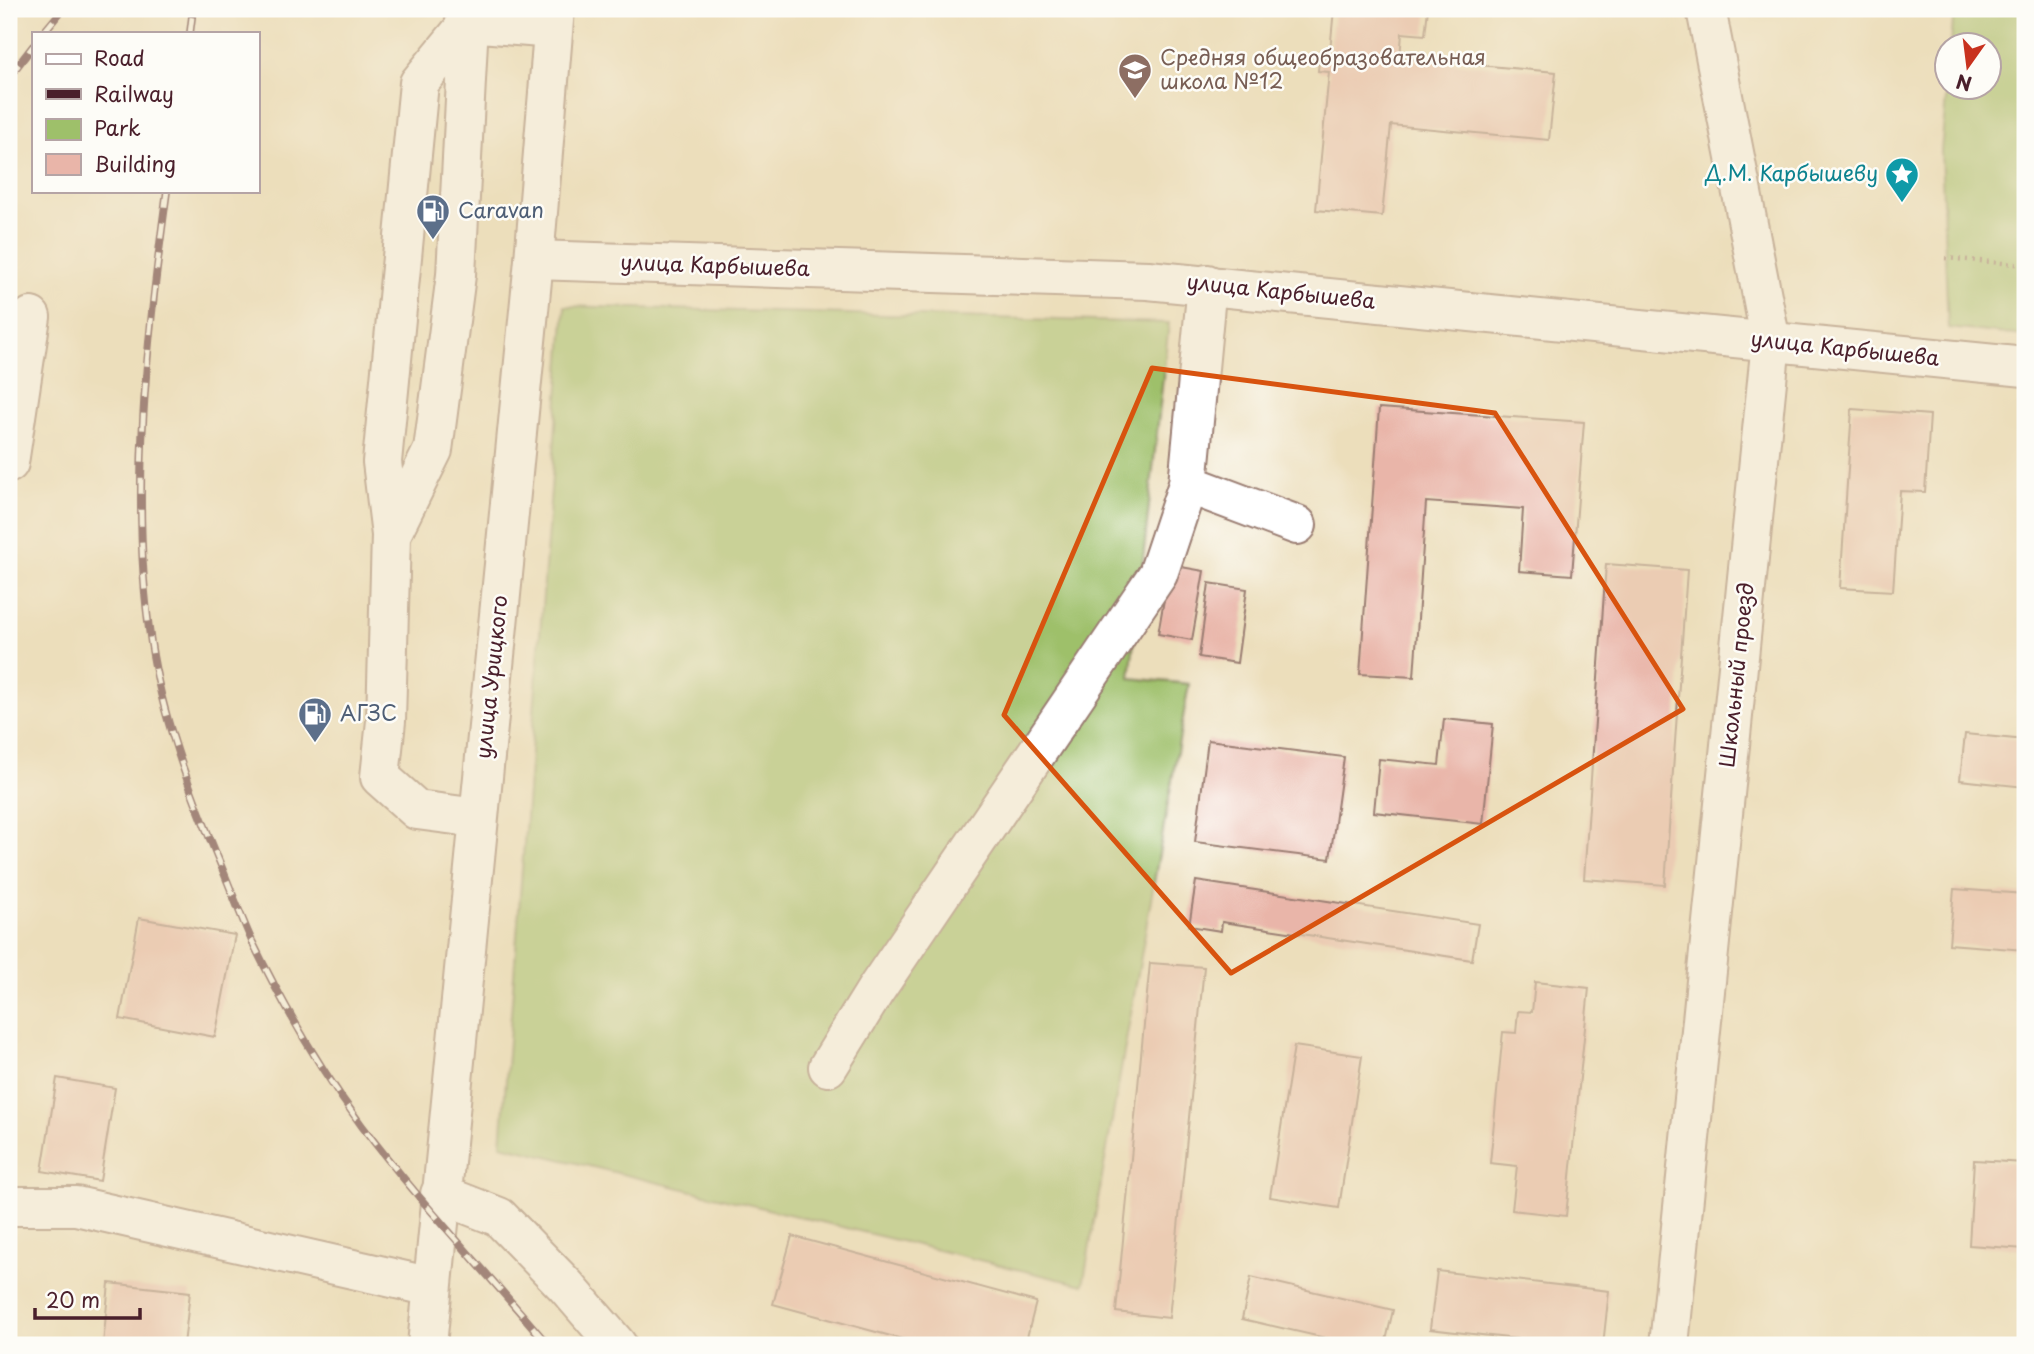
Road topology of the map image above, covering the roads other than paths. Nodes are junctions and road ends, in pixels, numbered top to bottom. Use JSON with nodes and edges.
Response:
{"nodes":[{"id":1,"x":1706,"y":9,"type":"edge"},
{"id":2,"x":465,"y":15,"type":"edge"},
{"id":3,"x":554,"y":19,"type":"edge"},
{"id":4,"x":534,"y":260,"type":"junction"},
{"id":5,"x":1207,"y":284,"type":"junction"},
{"id":6,"x":31,"y":317,"type":"dead end"},
{"id":7,"x":1771,"y":342,"type":"junction"},
{"id":8,"x":2025,"y":367,"type":"edge"},
{"id":9,"x":9,"y":463,"type":"edge"},
{"id":10,"x":1188,"y":484,"type":"junction"},
{"id":11,"x":1297,"y":525,"type":"dead end"},
{"id":12,"x":391,"y":535,"type":"junction"},
{"id":13,"x":478,"y":818,"type":"junction"},
{"id":14,"x":828,"y":1066,"type":"dead end"},
{"id":15,"x":440,"y":1194,"type":"junction"},
{"id":16,"x":9,"y":1206,"type":"edge"},
{"id":17,"x":432,"y":1287,"type":"junction"},
{"id":18,"x":427,"y":1345,"type":"edge"},
{"id":19,"x":617,"y":1345,"type":"edge"},
{"id":20,"x":1669,"y":1345,"type":"edge"}],
"edges":[{"from":1,"to":7,"type":"street","name":"Школьный проезд"},
{"from":2,"to":3,"type":"street"},
{"from":2,"to":12,"type":"street"},
{"from":2,"to":12,"type":"street"},
{"from":3,"to":4,"type":"street","name":"улица Урицкого"},
{"from":4,"to":5,"type":"street","name":"улица Карбышева"},
{"from":4,"to":13,"type":"street","name":"улица Урицкого"},
{"from":5,"to":7,"type":"street","name":"улица Карбышева"},
{"from":5,"to":10,"type":"street"},
{"from":6,"to":9,"type":"street"},
{"from":7,"to":8,"type":"street","name":"улица Карбышева"},
{"from":7,"to":20,"type":"street","name":"Школьный проезд"},
{"from":10,"to":11,"type":"street"},
{"from":10,"to":14,"type":"street"},
{"from":12,"to":13,"type":"street"},
{"from":13,"to":15,"type":"street","name":"улица Урицкого"},
{"from":15,"to":17,"type":"street","name":"улица Урицкого"},
{"from":15,"to":19,"type":"street"},
{"from":16,"to":17,"type":"street"},
{"from":17,"to":18,"type":"street","name":"улица Урицкого"}]}
